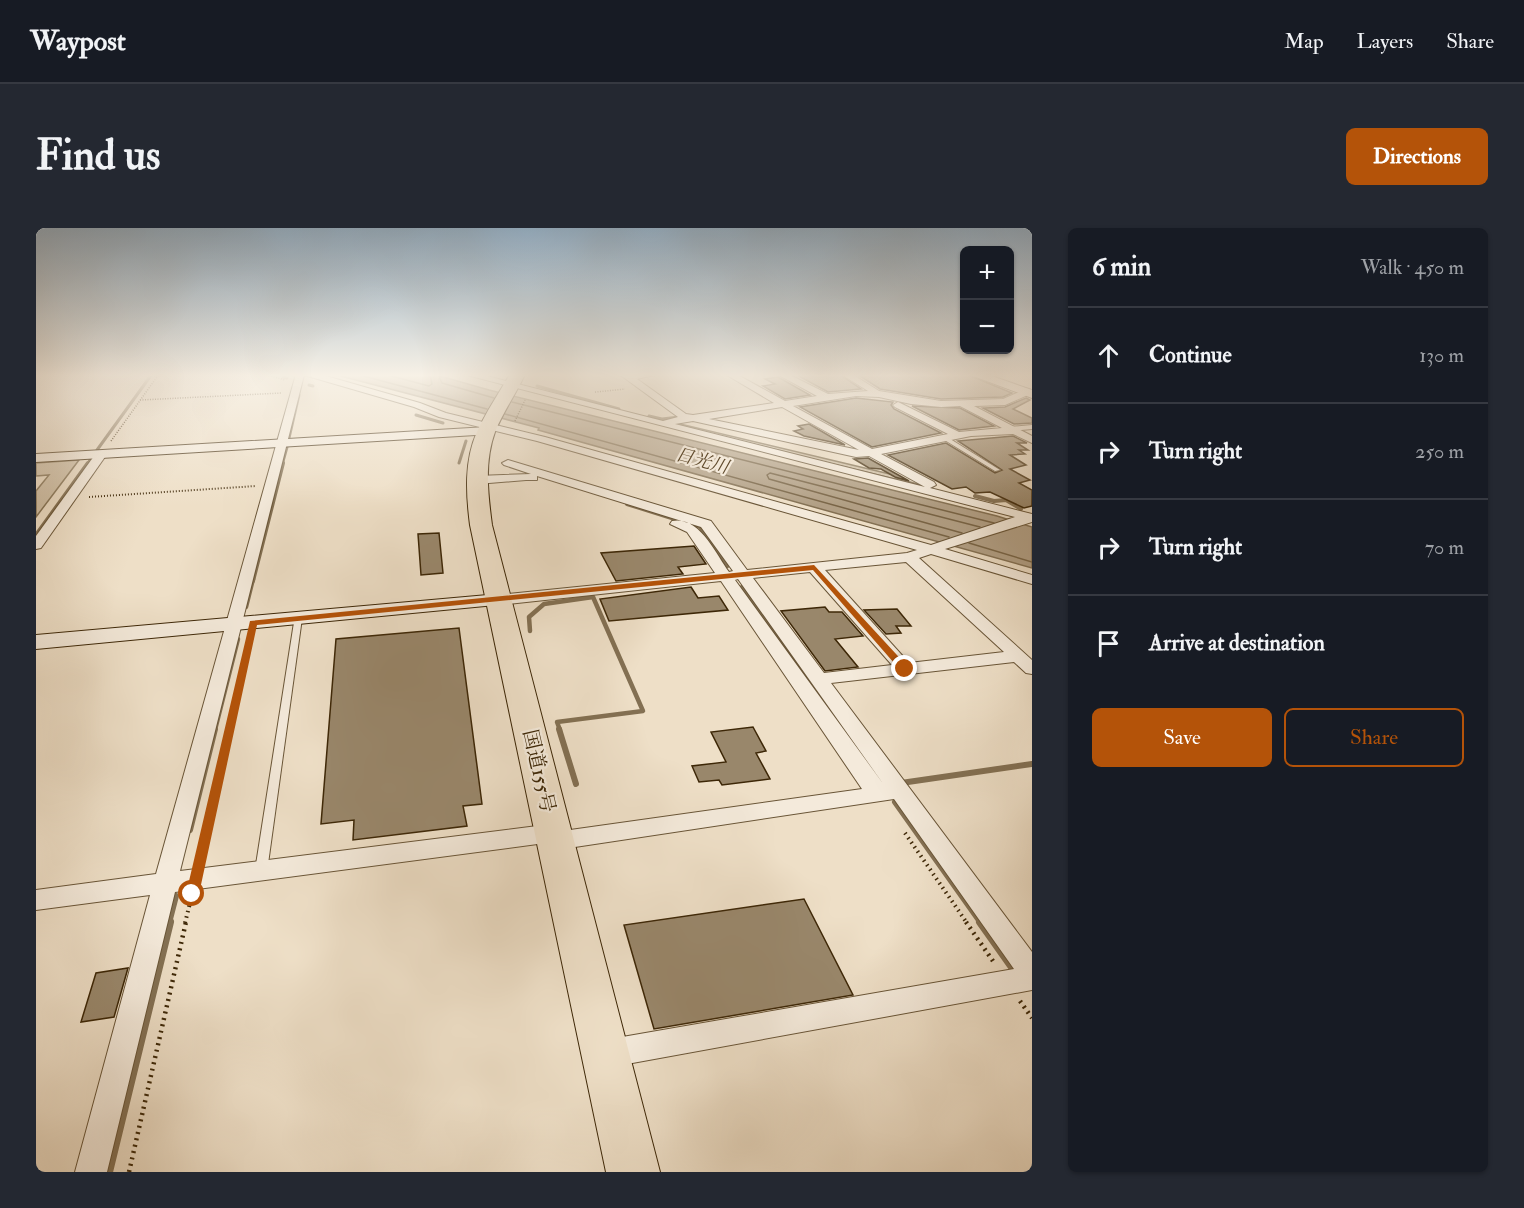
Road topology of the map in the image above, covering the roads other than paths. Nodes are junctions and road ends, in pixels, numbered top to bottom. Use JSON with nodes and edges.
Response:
{"nodes":[{"id":1,"x":288,"y":418,"type":"edge"},
{"id":2,"x":470,"y":418,"type":"edge"},
{"id":3,"x":499,"y":418,"type":"edge"},
{"id":4,"x":638,"y":418,"type":"edge"},
{"id":5,"x":694,"y":418,"type":"joint"},
{"id":6,"x":809,"y":418,"type":"edge"},
{"id":7,"x":923,"y":418,"type":"edge"},
{"id":8,"x":988,"y":418,"type":"edge"},
{"id":9,"x":659,"y":424,"type":"junction"},
{"id":10,"x":496,"y":425,"type":"junction"},
{"id":11,"x":1032,"y":427,"type":"edge"},
{"id":12,"x":1011,"y":430,"type":"junction"},
{"id":13,"x":959,"y":436,"type":"junction"},
{"id":14,"x":945,"y":438,"type":"junction"},
{"id":15,"x":1032,"y":440,"type":"edge"},
{"id":16,"x":281,"y":442,"type":"junction"},
{"id":17,"x":871,"y":452,"type":"junction"},
{"id":18,"x":101,"y":454,"type":"junction"},
{"id":19,"x":36,"y":458,"type":"edge"},
{"id":20,"x":508,"y":463,"type":"dead end"},
{"id":21,"x":524,"y":468,"type":"junction"},
{"id":22,"x":997,"y":470,"type":"dead end"},
{"id":23,"x":492,"y":478,"type":"junction"},
{"id":24,"x":934,"y":492,"type":"junction"},
{"id":25,"x":1029,"y":517,"type":"edge"},
{"id":26,"x":36,"y":545,"type":"edge"},
{"id":27,"x":932,"y":549,"type":"junction"},
{"id":28,"x":909,"y":557,"type":"junction"},
{"id":29,"x":814,"y":567,"type":"junction"},
{"id":30,"x":736,"y":576,"type":"junction"},
{"id":31,"x":1032,"y":580,"type":"edge"},
{"id":32,"x":499,"y":600,"type":"junction"},
{"id":33,"x":298,"y":618,"type":"junction"},
{"id":34,"x":243,"y":623,"type":"junction"},
{"id":35,"x":36,"y":642,"type":"edge"},
{"id":36,"x":1018,"y":656,"type":"junction"},
{"id":37,"x":905,"y":669,"type":"junction"},
{"id":38,"x":1032,"y":669,"type":"edge"},
{"id":39,"x":819,"y":679,"type":"junction"},
{"id":40,"x":901,"y":792,"type":"junction"},
{"id":41,"x":878,"y":795,"type":"junction"},
{"id":42,"x":554,"y":837,"type":"junction"},
{"id":43,"x":261,"y":871,"type":"junction"},
{"id":44,"x":168,"y":883,"type":"junction"},
{"id":45,"x":36,"y":900,"type":"edge"},
{"id":46,"x":1024,"y":978,"type":"edge"},
{"id":47,"x":605,"y":1054,"type":"junction"},
{"id":48,"x":92,"y":1172,"type":"edge"},
{"id":49,"x":633,"y":1172,"type":"edge"}],
"edges":[{"from":1,"to":16,"type":"street"},
{"from":2,"to":10,"type":"street"},
{"from":3,"to":10,"type":"highway","name":"国道155号"},
{"from":4,"to":9,"type":"street"},
{"from":5,"to":9,"type":"street"},
{"from":5,"to":17,"type":"street"},
{"from":6,"to":17,"type":"street"},
{"from":7,"to":13,"type":"street"},
{"from":8,"to":12,"type":"street"},
{"from":9,"to":24,"type":"street"},
{"from":10,"to":16,"type":"street"},
{"from":10,"to":23,"type":"highway","name":"国道155号"},
{"from":10,"to":27,"type":"street"},
{"from":11,"to":12,"type":"lane"},
{"from":12,"to":13,"type":"street"},
{"from":12,"to":15,"type":"street"},
{"from":13,"to":14,"type":"street"},
{"from":14,"to":17,"type":"street"},
{"from":14,"to":22,"type":"lane"},
{"from":16,"to":18,"type":"street"},
{"from":16,"to":34,"type":"street"},
{"from":17,"to":24,"type":"street"},
{"from":18,"to":19,"type":"street"},
{"from":18,"to":26,"type":"street"},
{"from":20,"to":21,"type":"street"},
{"from":21,"to":23,"type":"street"},
{"from":21,"to":30,"type":"street"},
{"from":23,"to":30,"type":"street"},
{"from":23,"to":32,"type":"highway","name":"国道155号"},
{"from":24,"to":25,"type":"street"},
{"from":25,"to":27,"type":"street"},
{"from":27,"to":28,"type":"street"},
{"from":27,"to":31,"type":"street"},
{"from":28,"to":29,"type":"street"},
{"from":28,"to":36,"type":"street"},
{"from":29,"to":30,"type":"street"},
{"from":29,"to":37,"type":"street"},
{"from":30,"to":32,"type":"street"},
{"from":30,"to":39,"type":"street"},
{"from":30,"to":41,"type":"street"},
{"from":32,"to":33,"type":"street"},
{"from":32,"to":42,"type":"highway","name":"国道155号"},
{"from":33,"to":34,"type":"street"},
{"from":33,"to":43,"type":"lane"},
{"from":34,"to":35,"type":"street"},
{"from":34,"to":44,"type":"street"},
{"from":36,"to":37,"type":"street"},
{"from":36,"to":38,"type":"street"},
{"from":37,"to":39,"type":"street"},
{"from":39,"to":40,"type":"street"},
{"from":40,"to":41,"type":"street"},
{"from":40,"to":46,"type":"street"},
{"from":41,"to":42,"type":"street"},
{"from":42,"to":43,"type":"street"},
{"from":42,"to":47,"type":"highway","name":"国道155号"},
{"from":43,"to":44,"type":"street"},
{"from":44,"to":45,"type":"street"},
{"from":44,"to":48,"type":"street"},
{"from":46,"to":47,"type":"street"},
{"from":47,"to":49,"type":"highway","name":"国道155号"}]}
